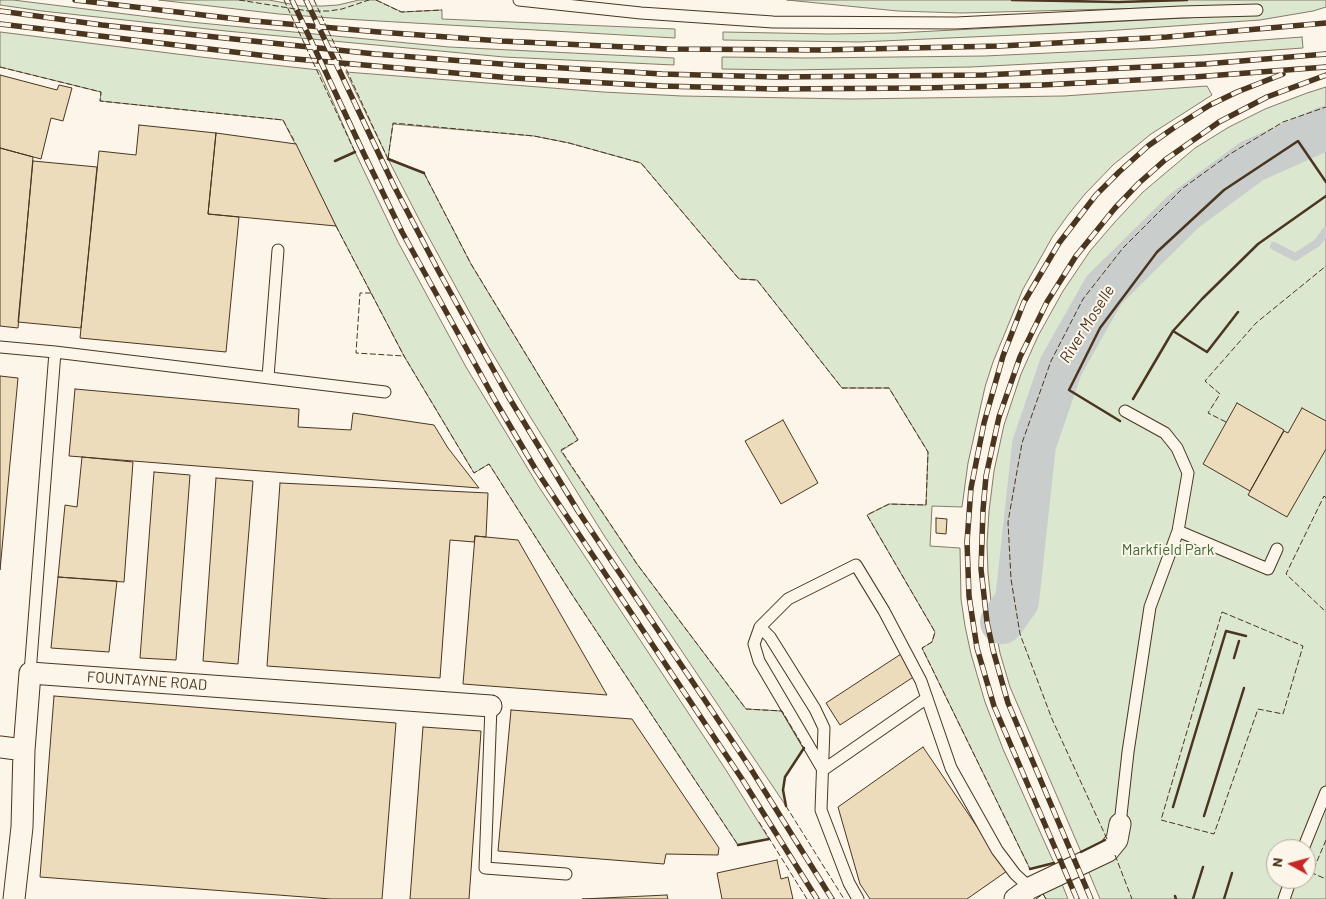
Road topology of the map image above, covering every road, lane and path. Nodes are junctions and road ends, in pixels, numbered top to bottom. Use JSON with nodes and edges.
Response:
{"nodes":[{"id":1,"x":519,"y":0,"type":"edge"},
{"id":2,"x":1257,"y":10,"type":"dead end"},
{"id":3,"x":278,"y":250,"type":"dead end"},
{"id":4,"x":0,"y":347,"type":"edge"},
{"id":5,"x":55,"y":352,"type":"junction"},
{"id":6,"x":268,"y":378,"type":"junction"},
{"id":7,"x":385,"y":392,"type":"dead end"},
{"id":8,"x":1125,"y":411,"type":"dead end"},
{"id":9,"x":1178,"y":531,"type":"junction"},
{"id":10,"x":1277,"y":549,"type":"dead end"},
{"id":11,"x":760,"y":627,"type":"junction"},
{"id":12,"x":30,"y":673,"type":"junction"},
{"id":13,"x":927,"y":698,"type":"junction"},
{"id":14,"x":491,"y":706,"type":"joint"},
{"id":15,"x":0,"y":747,"type":"edge"},
{"id":16,"x":24,"y":750,"type":"junction"},
{"id":17,"x":823,"y":770,"type":"junction"},
{"id":18,"x":1326,"y":792,"type":"edge"},
{"id":19,"x":1120,"y":824,"type":"joint"},
{"id":20,"x":1307,"y":839,"type":"edge"},
{"id":21,"x":566,"y":874,"type":"dead end"},
{"id":22,"x":1023,"y":894,"type":"edge"},
{"id":23,"x":14,"y":899,"type":"edge"},
{"id":24,"x":858,"y":899,"type":"edge"}],
"edges":[{"from":1,"to":2,"type":"lane"},
{"from":3,"to":6,"type":"lane"},
{"from":4,"to":5,"type":"lane"},
{"from":5,"to":6,"type":"lane"},
{"from":5,"to":12,"type":"lane"},
{"from":6,"to":7,"type":"lane"},
{"from":8,"to":9,"type":"lane"},
{"from":9,"to":10,"type":"lane"},
{"from":9,"to":19,"type":"lane"},
{"from":11,"to":13,"type":"lane"},
{"from":11,"to":17,"type":"lane"},
{"from":11,"to":17,"type":"lane"},
{"from":12,"to":14,"type":"street","name":"FOUNTAYNE ROAD"},
{"from":12,"to":16,"type":"street"},
{"from":13,"to":17,"type":"lane"},
{"from":13,"to":22,"type":"lane"},
{"from":14,"to":21,"type":"lane"},
{"from":15,"to":16,"type":"street"},
{"from":16,"to":23,"type":"street"},
{"from":17,"to":24,"type":"lane"},
{"from":18,"to":20,"type":"lane"},
{"from":19,"to":22,"type":"street"}]}
